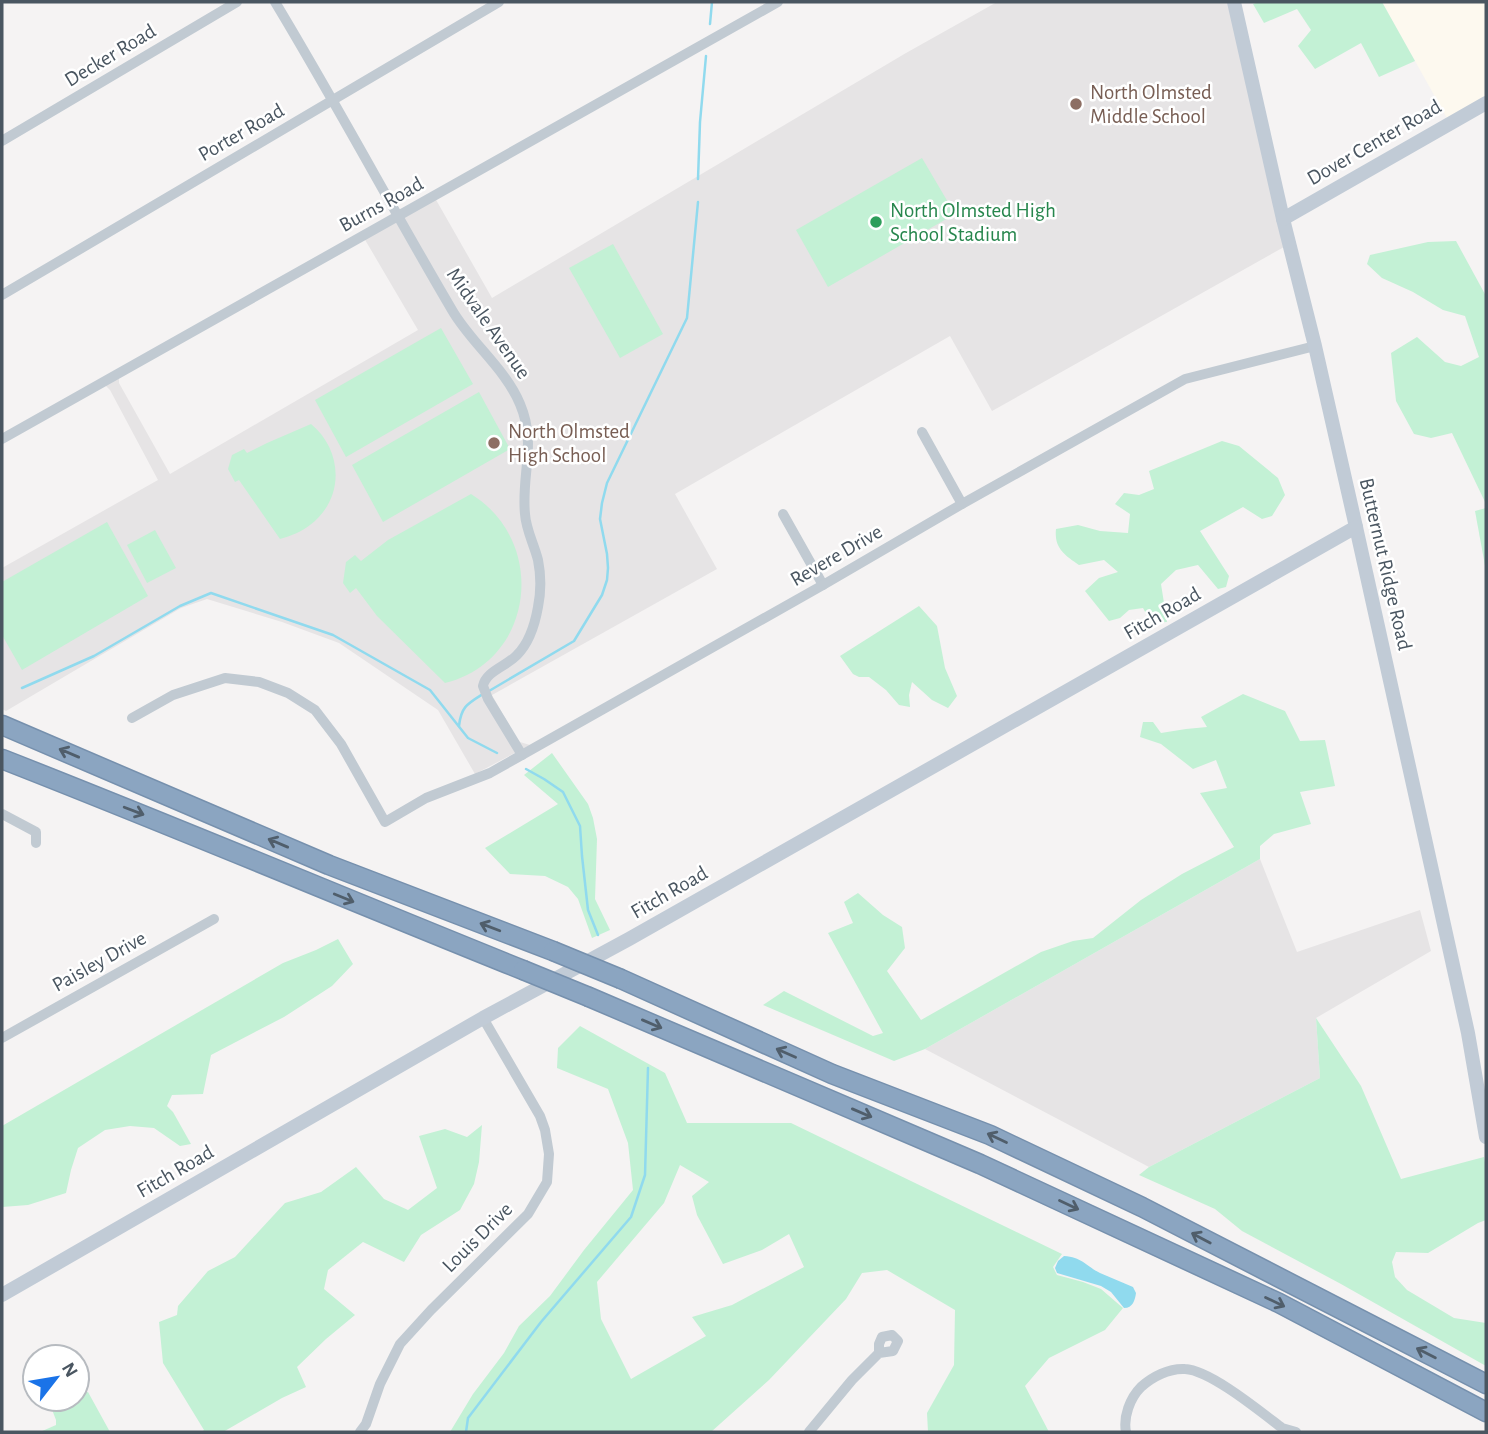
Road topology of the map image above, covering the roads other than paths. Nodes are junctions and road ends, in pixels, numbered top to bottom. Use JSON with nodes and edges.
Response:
{"nodes":[{"id":1,"x":237,"y":2,"type":"edge"},
{"id":2,"x":275,"y":2,"type":"edge"},
{"id":3,"x":499,"y":2,"type":"edge"},
{"id":4,"x":778,"y":2,"type":"edge"},
{"id":5,"x":1234,"y":2,"type":"edge"},
{"id":6,"x":334,"y":100,"type":"junction"},
{"id":7,"x":1486,"y":103,"type":"edge"},
{"id":8,"x":2,"y":141,"type":"edge"},
{"id":9,"x":399,"y":216,"type":"junction"},
{"id":10,"x":1283,"y":219,"type":"junction"},
{"id":11,"x":2,"y":295,"type":"edge"},
{"id":12,"x":1315,"y":346,"type":"junction"},
{"id":13,"x":922,"y":432,"type":"dead end"},
{"id":14,"x":2,"y":439,"type":"edge"},
{"id":15,"x":962,"y":504,"type":"junction"},
{"id":16,"x":783,"y":514,"type":"dead end"},
{"id":17,"x":1356,"y":527,"type":"junction"},
{"id":18,"x":823,"y":585,"type":"junction"},
{"id":19,"x":132,"y":718,"type":"dead end"},
{"id":20,"x":2,"y":725,"type":"edge"},
{"id":21,"x":522,"y":755,"type":"junction"},
{"id":22,"x":2,"y":759,"type":"edge"},
{"id":23,"x":2,"y":814,"type":"edge"},
{"id":24,"x":36,"y":843,"type":"dead end"},
{"id":25,"x":215,"y":919,"type":"dead end"},
{"id":26,"x":483,"y":1018,"type":"junction"},
{"id":27,"x":2,"y":1038,"type":"edge"},
{"id":28,"x":1486,"y":1137,"type":"edge"},
{"id":29,"x":2,"y":1295,"type":"edge"},
{"id":30,"x":879,"y":1353,"type":"dead end"},
{"id":31,"x":1486,"y":1384,"type":"edge"},
{"id":32,"x":1486,"y":1412,"type":"edge"},
{"id":33,"x":360,"y":1432,"type":"edge"},
{"id":34,"x":809,"y":1432,"type":"edge"},
{"id":35,"x":1126,"y":1432,"type":"edge"},
{"id":36,"x":1296,"y":1432,"type":"edge"}],
"edges":[{"from":1,"to":8,"type":"street","name":"Decker Road"},
{"from":2,"to":6,"type":"street","name":"Midvale Avenue"},
{"from":3,"to":6,"type":"street","name":"Porter Road"},
{"from":4,"to":9,"type":"street","name":"Burns Road"},
{"from":5,"to":10,"type":"street","name":"Butternut Ridge Road"},
{"from":6,"to":9,"type":"street","name":"Midvale Avenue"},
{"from":6,"to":11,"type":"street","name":"Porter Road"},
{"from":7,"to":10,"type":"street","name":"Dover Center Road"},
{"from":9,"to":14,"type":"street","name":"Burns Road"},
{"from":9,"to":21,"type":"street","name":"Midvale Avenue"},
{"from":10,"to":12,"type":"street","name":"Butternut Ridge Road"},
{"from":12,"to":15,"type":"street","name":"Revere Drive"},
{"from":12,"to":17,"type":"street","name":"Butternut Ridge Road"},
{"from":13,"to":15,"type":"street"},
{"from":15,"to":18,"type":"street","name":"Revere Drive"},
{"from":16,"to":18,"type":"street"},
{"from":17,"to":26,"type":"street","name":"Fitch Road"},
{"from":17,"to":28,"type":"street","name":"Butternut Ridge Road"},
{"from":18,"to":21,"type":"street","name":"Revere Drive"},
{"from":19,"to":21,"type":"street","name":"Revere Drive"},
{"from":31,"to":20,"type":"highway","one_way":true,"bridge":true},
{"from":22,"to":32,"type":"highway","one_way":true,"bridge":true},
{"from":23,"to":24,"type":"street"},
{"from":25,"to":27,"type":"street","name":"Paisley Drive"},
{"from":26,"to":29,"type":"street","name":"Fitch Road"},
{"from":26,"to":33,"type":"street","name":"Louis Drive"},
{"from":30,"to":34,"type":"street"},
{"from":35,"to":36,"type":"street"}]}
